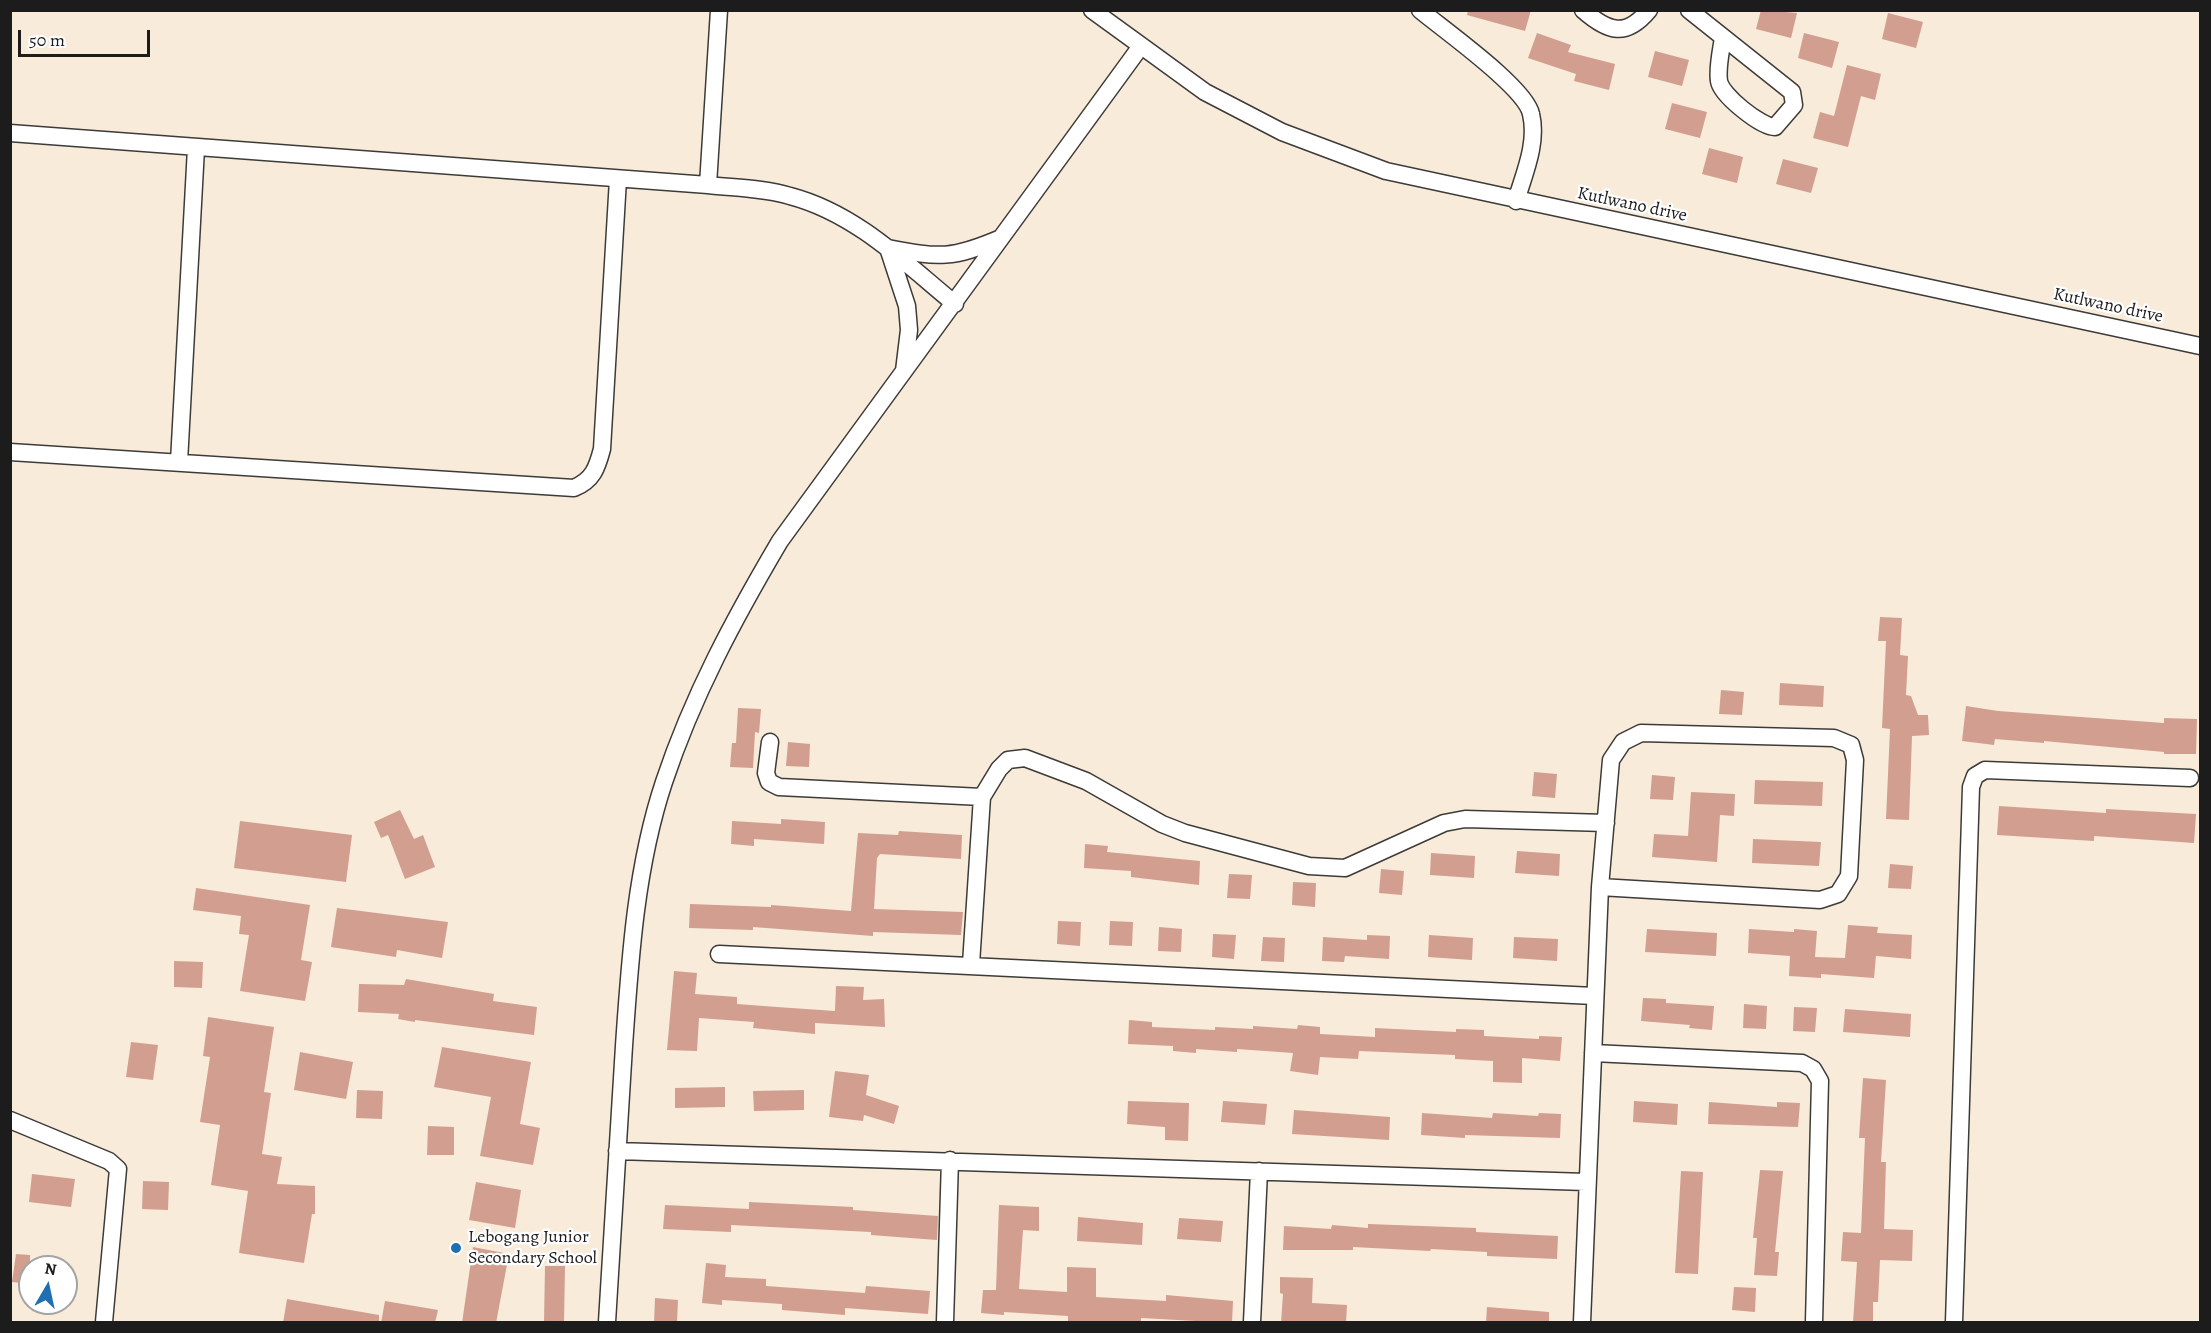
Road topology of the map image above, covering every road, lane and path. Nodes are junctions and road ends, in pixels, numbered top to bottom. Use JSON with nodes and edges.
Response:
{"nodes":[{"id":1,"x":719,"y":10,"type":"edge"},
{"id":2,"x":1092,"y":10,"type":"edge"},
{"id":3,"x":1420,"y":10,"type":"edge"},
{"id":4,"x":1583,"y":10,"type":"edge"},
{"id":5,"x":1649,"y":10,"type":"edge"},
{"id":6,"x":1689,"y":10,"type":"edge"},
{"id":7,"x":1723,"y":38,"type":"junction"},
{"id":8,"x":1141,"y":46,"type":"junction"},
{"id":9,"x":10,"y":133,"type":"edge"},
{"id":10,"x":196,"y":148,"type":"junction"},
{"id":11,"x":618,"y":179,"type":"junction"},
{"id":12,"x":708,"y":185,"type":"junction"},
{"id":13,"x":1516,"y":201,"type":"junction"},
{"id":14,"x":1002,"y":238,"type":"junction"},
{"id":15,"x":888,"y":248,"type":"junction"},
{"id":16,"x":955,"y":304,"type":"junction"},
{"id":17,"x":2200,"y":346,"type":"edge"},
{"id":18,"x":904,"y":372,"type":"junction"},
{"id":19,"x":10,"y":452,"type":"edge"},
{"id":20,"x":179,"y":462,"type":"junction"},
{"id":21,"x":770,"y":742,"type":"dead end"},
{"id":22,"x":2190,"y":778,"type":"dead end"},
{"id":23,"x":982,"y":797,"type":"junction"},
{"id":24,"x":1606,"y":823,"type":"junction"},
{"id":25,"x":1600,"y":886,"type":"junction"},
{"id":26,"x":719,"y":954,"type":"dead end"},
{"id":27,"x":971,"y":964,"type":"junction"},
{"id":28,"x":1594,"y":996,"type":"junction"},
{"id":29,"x":1593,"y":1053,"type":"junction"},
{"id":30,"x":10,"y":1120,"type":"edge"},
{"id":31,"x":617,"y":1151,"type":"junction"},
{"id":32,"x":950,"y":1160,"type":"junction"},
{"id":33,"x":1259,"y":1171,"type":"junction"},
{"id":34,"x":1586,"y":1182,"type":"junction"},
{"id":35,"x":104,"y":1323,"type":"edge"},
{"id":36,"x":607,"y":1323,"type":"edge"},
{"id":37,"x":945,"y":1323,"type":"edge"},
{"id":38,"x":1252,"y":1323,"type":"edge"},
{"id":39,"x":1582,"y":1323,"type":"edge"},
{"id":40,"x":1814,"y":1323,"type":"edge"},
{"id":41,"x":1954,"y":1323,"type":"edge"}],
"edges":[{"from":1,"to":12,"type":"street"},
{"from":2,"to":8,"type":"street","name":"Kutlwano drive"},
{"from":3,"to":13,"type":"street"},
{"from":4,"to":5,"type":"street"},
{"from":6,"to":7,"type":"street"},
{"from":7,"to":7,"type":"street"},
{"from":8,"to":13,"type":"street","name":"Kutlwano drive"},
{"from":8,"to":14,"type":"street"},
{"from":9,"to":10,"type":"street"},
{"from":10,"to":11,"type":"street"},
{"from":10,"to":20,"type":"street"},
{"from":11,"to":12,"type":"street"},
{"from":11,"to":20,"type":"street"},
{"from":12,"to":15,"type":"street"},
{"from":13,"to":17,"type":"street","name":"Kutlwano drive"},
{"from":14,"to":15,"type":"street"},
{"from":14,"to":16,"type":"street"},
{"from":15,"to":16,"type":"street"},
{"from":15,"to":18,"type":"street"},
{"from":16,"to":18,"type":"street"},
{"from":18,"to":31,"type":"street"},
{"from":19,"to":20,"type":"street"},
{"from":21,"to":23,"type":"street"},
{"from":22,"to":41,"type":"street"},
{"from":23,"to":24,"type":"street"},
{"from":23,"to":27,"type":"street"},
{"from":24,"to":25,"type":"street"},
{"from":24,"to":25,"type":"street"},
{"from":25,"to":28,"type":"street"},
{"from":26,"to":27,"type":"street"},
{"from":27,"to":28,"type":"street"},
{"from":28,"to":29,"type":"street"},
{"from":29,"to":34,"type":"street"},
{"from":29,"to":40,"type":"street"},
{"from":30,"to":35,"type":"street"},
{"from":31,"to":32,"type":"street"},
{"from":31,"to":36,"type":"street"},
{"from":32,"to":33,"type":"street"},
{"from":32,"to":37,"type":"street"},
{"from":33,"to":34,"type":"street"},
{"from":33,"to":38,"type":"street"},
{"from":34,"to":39,"type":"street"}]}
